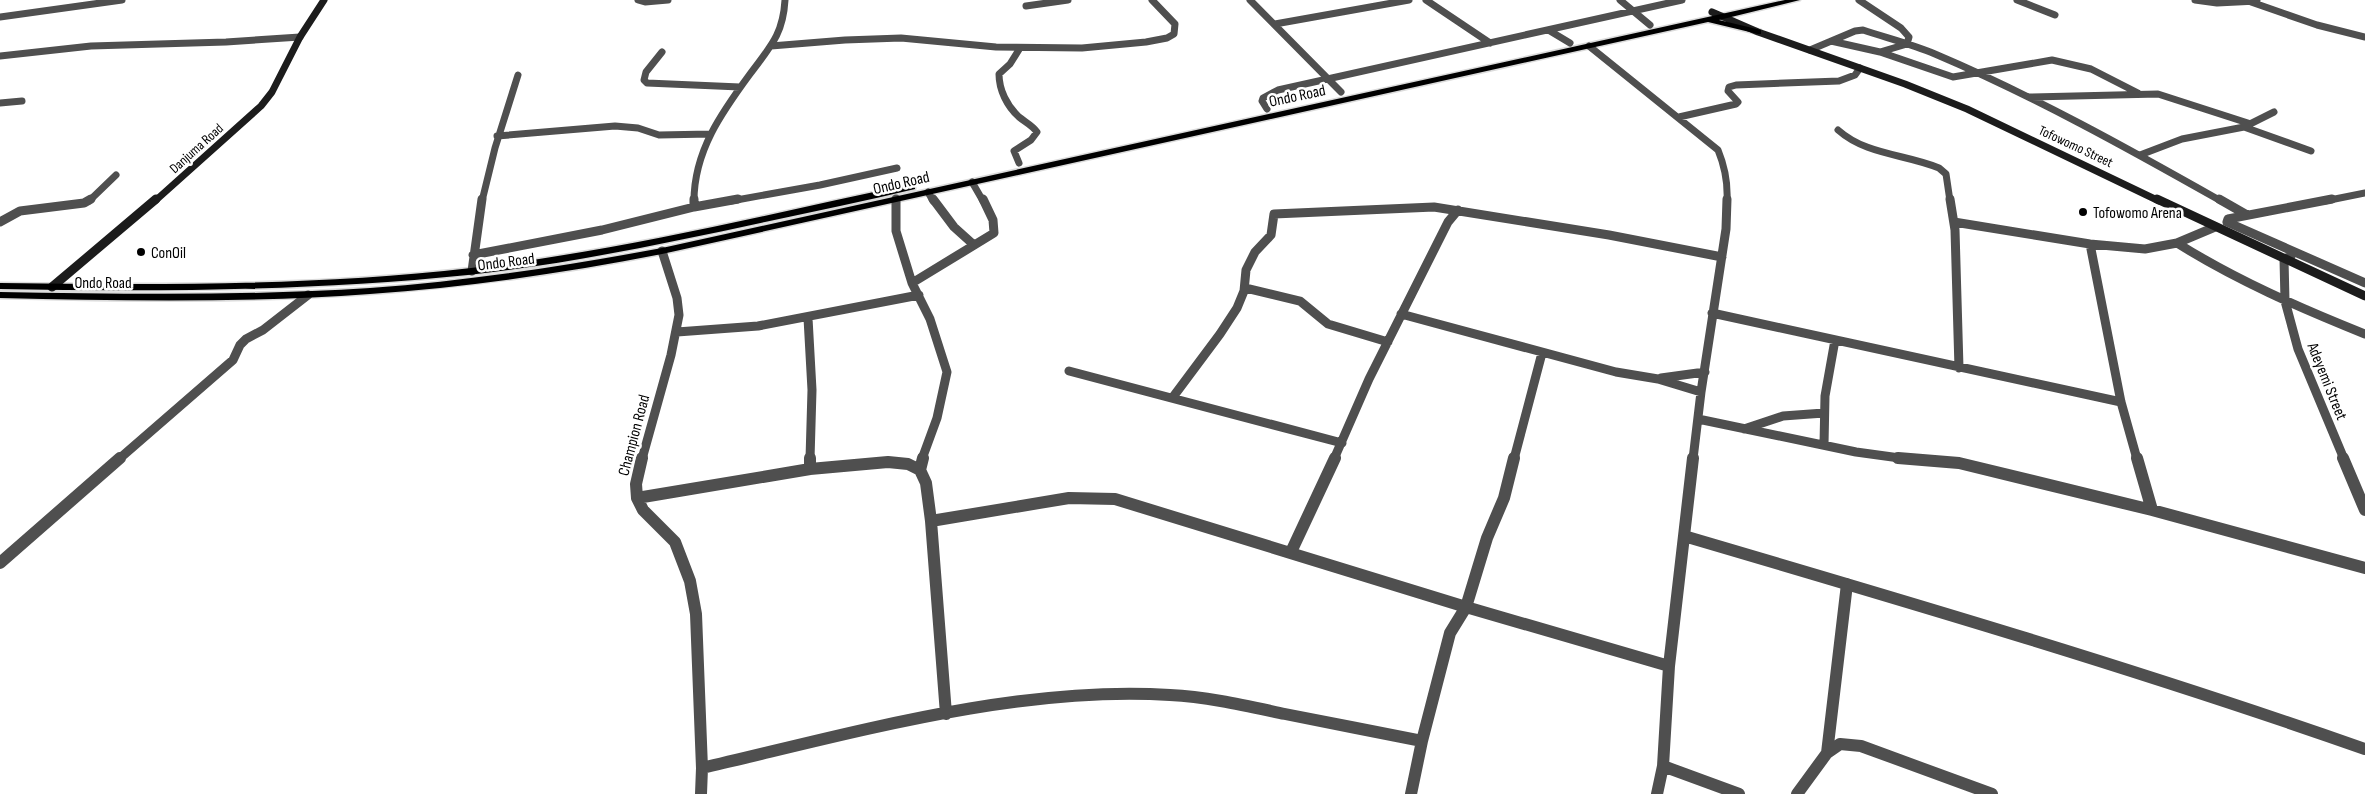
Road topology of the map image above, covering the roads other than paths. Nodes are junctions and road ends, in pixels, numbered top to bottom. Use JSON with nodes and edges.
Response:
{"nodes":[{"id":1,"x":122,"y":0,"type":"edge"},
{"id":2,"x":324,"y":0,"type":"edge"},
{"id":3,"x":638,"y":0,"type":"edge"},
{"id":4,"x":668,"y":0,"type":"edge"},
{"id":5,"x":785,"y":0,"type":"edge"},
{"id":6,"x":1068,"y":0,"type":"edge"},
{"id":7,"x":1152,"y":0,"type":"edge"},
{"id":8,"x":1250,"y":0,"type":"edge"},
{"id":9,"x":1356,"y":0,"type":"edge"},
{"id":10,"x":1409,"y":0,"type":"edge"},
{"id":11,"x":1426,"y":0,"type":"edge"},
{"id":12,"x":1620,"y":0,"type":"edge"},
{"id":13,"x":1682,"y":0,"type":"edge"},
{"id":14,"x":1766,"y":0,"type":"edge"},
{"id":15,"x":1796,"y":0,"type":"edge"},
{"id":16,"x":1860,"y":0,"type":"edge"},
{"id":17,"x":2017,"y":0,"type":"edge"},
{"id":18,"x":2195,"y":0,"type":"edge"},
{"id":19,"x":2265,"y":0,"type":"edge"},
{"id":20,"x":2251,"y":2,"type":"junction"},
{"id":21,"x":1026,"y":6,"type":"dead end"},
{"id":22,"x":1365,"y":7,"type":"junction"},
{"id":23,"x":1749,"y":10,"type":"junction"},
{"id":24,"x":1634,"y":12,"type":"junction"},
{"id":25,"x":1726,"y":14,"type":"junction"},
{"id":26,"x":2055,"y":15,"type":"dead end"},
{"id":27,"x":1710,"y":16,"type":"junction"},
{"id":28,"x":0,"y":17,"type":"edge"},
{"id":29,"x":1275,"y":24,"type":"junction"},
{"id":30,"x":1650,"y":25,"type":"junction"},
{"id":31,"x":1550,"y":31,"type":"junction"},
{"id":32,"x":1759,"y":31,"type":"junction"},
{"id":33,"x":2365,"y":36,"type":"edge"},
{"id":34,"x":300,"y":37,"type":"junction"},
{"id":35,"x":1831,"y":41,"type":"junction"},
{"id":36,"x":1490,"y":43,"type":"junction"},
{"id":37,"x":1570,"y":43,"type":"junction"},
{"id":38,"x":1906,"y":44,"type":"junction"},
{"id":39,"x":771,"y":46,"type":"junction"},
{"id":40,"x":1589,"y":46,"type":"junction"},
{"id":41,"x":1020,"y":48,"type":"junction"},
{"id":42,"x":1810,"y":50,"type":"junction"},
{"id":43,"x":662,"y":52,"type":"dead end"},
{"id":44,"x":1880,"y":52,"type":"junction"},
{"id":45,"x":0,"y":56,"type":"edge"},
{"id":46,"x":1860,"y":68,"type":"junction"},
{"id":47,"x":1980,"y":74,"type":"junction"},
{"id":48,"x":518,"y":76,"type":"dead end"},
{"id":49,"x":1327,"y":78,"type":"junction"},
{"id":50,"x":740,"y":88,"type":"junction"},
{"id":51,"x":1342,"y":92,"type":"junction"},
{"id":52,"x":2138,"y":93,"type":"junction"},
{"id":53,"x":2028,"y":98,"type":"junction"},
{"id":54,"x":22,"y":101,"type":"dead end"},
{"id":55,"x":0,"y":103,"type":"edge"},
{"id":56,"x":1267,"y":109,"type":"junction"},
{"id":57,"x":2274,"y":112,"type":"dead end"},
{"id":58,"x":1679,"y":117,"type":"junction"},
{"id":59,"x":2248,"y":126,"type":"junction"},
{"id":60,"x":1838,"y":130,"type":"dead end"},
{"id":61,"x":710,"y":134,"type":"junction"},
{"id":62,"x":497,"y":136,"type":"junction"},
{"id":63,"x":1144,"y":140,"type":"junction"},
{"id":64,"x":2311,"y":151,"type":"dead end"},
{"id":65,"x":2140,"y":155,"type":"junction"},
{"id":66,"x":1019,"y":163,"type":"junction"},
{"id":67,"x":898,"y":168,"type":"dead end"},
{"id":68,"x":116,"y":175,"type":"dead end"},
{"id":69,"x":972,"y":182,"type":"junction"},
{"id":70,"x":928,"y":192,"type":"junction"},
{"id":71,"x":2365,"y":192,"type":"edge"},
{"id":72,"x":896,"y":199,"type":"junction"},
{"id":73,"x":694,"y":207,"type":"junction"},
{"id":74,"x":1458,"y":210,"type":"junction"},
{"id":75,"x":2247,"y":215,"type":"junction"},
{"id":76,"x":0,"y":222,"type":"edge"},
{"id":77,"x":1954,"y":222,"type":"junction"},
{"id":78,"x":2215,"y":227,"type":"junction"},
{"id":79,"x":2177,"y":243,"type":"junction"},
{"id":80,"x":2090,"y":244,"type":"junction"},
{"id":81,"x":974,"y":245,"type":"junction"},
{"id":82,"x":662,"y":251,"type":"junction"},
{"id":83,"x":2298,"y":254,"type":"junction"},
{"id":84,"x":473,"y":255,"type":"junction"},
{"id":85,"x":1722,"y":257,"type":"junction"},
{"id":86,"x":2284,"y":259,"type":"junction"},
{"id":87,"x":472,"y":271,"type":"junction"},
{"id":88,"x":912,"y":283,"type":"junction"},
{"id":89,"x":2365,"y":283,"type":"edge"},
{"id":90,"x":0,"y":286,"type":"edge"},
{"id":91,"x":52,"y":287,"type":"junction"},
{"id":92,"x":131,"y":287,"type":"junction"},
{"id":93,"x":1246,"y":288,"type":"junction"},
{"id":94,"x":308,"y":295,"type":"junction"},
{"id":95,"x":918,"y":295,"type":"junction"},
{"id":96,"x":0,"y":296,"type":"edge"},
{"id":97,"x":2365,"y":296,"type":"edge"},
{"id":98,"x":121,"y":297,"type":"junction"},
{"id":99,"x":2285,"y":302,"type":"junction"},
{"id":100,"x":1712,"y":313,"type":"junction"},
{"id":101,"x":1401,"y":314,"type":"junction"},
{"id":102,"x":808,"y":318,"type":"junction"},
{"id":103,"x":676,"y":332,"type":"junction"},
{"id":104,"x":2365,"y":334,"type":"edge"},
{"id":105,"x":1836,"y":340,"type":"junction"},
{"id":106,"x":1388,"y":342,"type":"junction"},
{"id":107,"x":1542,"y":353,"type":"junction"},
{"id":108,"x":1958,"y":368,"type":"junction"},
{"id":109,"x":1069,"y":370,"type":"dead end"},
{"id":110,"x":1705,"y":372,"type":"junction"},
{"id":111,"x":1658,"y":379,"type":"junction"},
{"id":112,"x":1701,"y":392,"type":"junction"},
{"id":113,"x":1173,"y":397,"type":"junction"},
{"id":114,"x":2120,"y":402,"type":"junction"},
{"id":115,"x":1824,"y":413,"type":"junction"},
{"id":116,"x":1698,"y":419,"type":"junction"},
{"id":117,"x":1744,"y":429,"type":"junction"},
{"id":118,"x":1342,"y":443,"type":"junction"},
{"id":119,"x":1824,"y":445,"type":"junction"},
{"id":120,"x":810,"y":469,"type":"junction"},
{"id":121,"x":920,"y":470,"type":"junction"},
{"id":122,"x":637,"y":498,"type":"junction"},
{"id":123,"x":2152,"y":510,"type":"junction"},
{"id":124,"x":2365,"y":510,"type":"edge"},
{"id":125,"x":931,"y":521,"type":"junction"},
{"id":126,"x":1684,"y":536,"type":"junction"},
{"id":127,"x":1291,"y":552,"type":"junction"},
{"id":128,"x":0,"y":563,"type":"edge"},
{"id":129,"x":2365,"y":568,"type":"edge"},
{"id":130,"x":1847,"y":584,"type":"junction"},
{"id":131,"x":1466,"y":607,"type":"junction"},
{"id":132,"x":1669,"y":666,"type":"junction"},
{"id":133,"x":946,"y":714,"type":"junction"},
{"id":134,"x":1422,"y":741,"type":"junction"},
{"id":135,"x":2365,"y":749,"type":"edge"},
{"id":136,"x":1827,"y":753,"type":"junction"},
{"id":137,"x":1663,"y":766,"type":"junction"},
{"id":138,"x":702,"y":768,"type":"junction"},
{"id":139,"x":700,"y":794,"type":"edge"},
{"id":140,"x":1411,"y":794,"type":"edge"},
{"id":141,"x":1657,"y":794,"type":"edge"},
{"id":142,"x":1739,"y":794,"type":"edge"},
{"id":143,"x":1797,"y":794,"type":"edge"},
{"id":144,"x":1992,"y":794,"type":"edge"}],
"edges":[{"from":1,"to":28,"type":"street"},
{"from":2,"to":34,"type":"street","name":"Danjuma Road"},
{"from":3,"to":4,"type":"street"},
{"from":5,"to":39,"type":"street"},
{"from":6,"to":21,"type":"street"},
{"from":7,"to":41,"type":"street"},
{"from":8,"to":29,"type":"street"},
{"from":9,"to":22,"type":"street"},
{"from":10,"to":22,"type":"street"},
{"from":11,"to":36,"type":"street"},
{"from":12,"to":24,"type":"street"},
{"from":13,"to":24,"type":"street"},
{"from":14,"to":25,"type":"main road","name":"Ondo Road"},
{"from":15,"to":23,"type":"main road","name":"Ondo Road"},
{"from":16,"to":38,"type":"street"},
{"from":17,"to":26,"type":"street"},
{"from":18,"to":20,"type":"street"},
{"from":19,"to":20,"type":"street"},
{"from":20,"to":33,"type":"street"},
{"from":22,"to":29,"type":"street"},
{"from":23,"to":25,"type":"main road","name":"Ondo Road"},
{"from":23,"to":32,"type":"main road"},
{"from":24,"to":30,"type":"street"},
{"from":24,"to":31,"type":"street"},
{"from":25,"to":27,"type":"main road","name":"Ondo Road"},
{"from":25,"to":32,"type":"street","name":"Tofowomo Street"},
{"from":25,"to":32,"type":"street","name":"Tofowomo Street"},
{"from":27,"to":30,"type":"main road","name":"Ondo Road"},
{"from":27,"to":32,"type":"main road"},
{"from":27,"to":40,"type":"main road","name":"Ondo Road"},
{"from":29,"to":49,"type":"street"},
{"from":30,"to":37,"type":"main road","name":"Ondo Road"},
{"from":31,"to":36,"type":"street"},
{"from":31,"to":37,"type":"street"},
{"from":32,"to":42,"type":"street","name":"Tofowomo Street"},
{"from":34,"to":45,"type":"street"},
{"from":34,"to":91,"type":"street","name":"Danjuma Road"},
{"from":35,"to":38,"type":"street"},
{"from":35,"to":42,"type":"street"},
{"from":35,"to":44,"type":"street"},
{"from":36,"to":49,"type":"street"},
{"from":37,"to":51,"type":"main road","name":"Ondo Road"},
{"from":38,"to":44,"type":"street"},
{"from":38,"to":47,"type":"street"},
{"from":39,"to":41,"type":"street"},
{"from":39,"to":50,"type":"street"},
{"from":40,"to":58,"type":"street"},
{"from":40,"to":63,"type":"main road","name":"Ondo Road"},
{"from":41,"to":66,"type":"street"},
{"from":42,"to":46,"type":"street","name":"Tofowomo Street"},
{"from":43,"to":50,"type":"street"},
{"from":44,"to":47,"type":"street"},
{"from":46,"to":58,"type":"street"},
{"from":46,"to":78,"type":"street","name":"Tofowomo Street"},
{"from":47,"to":52,"type":"street"},
{"from":47,"to":53,"type":"street"},
{"from":48,"to":62,"type":"street"},
{"from":49,"to":51,"type":"street"},
{"from":49,"to":56,"type":"street"},
{"from":50,"to":61,"type":"street"},
{"from":51,"to":56,"type":"main road","name":"Ondo Road"},
{"from":52,"to":53,"type":"street"},
{"from":52,"to":59,"type":"street"},
{"from":53,"to":65,"type":"street"},
{"from":54,"to":55,"type":"street"},
{"from":56,"to":63,"type":"main road","name":"Ondo Road"},
{"from":57,"to":59,"type":"street"},
{"from":58,"to":85,"type":"street"},
{"from":59,"to":64,"type":"street"},
{"from":59,"to":65,"type":"street"},
{"from":60,"to":77,"type":"street"},
{"from":61,"to":62,"type":"street"},
{"from":61,"to":73,"type":"street"},
{"from":62,"to":84,"type":"street"},
{"from":63,"to":66,"type":"main road","name":"Ondo Road"},
{"from":63,"to":69,"type":"main road","name":"Ondo Road"},
{"from":65,"to":75,"type":"street"},
{"from":66,"to":87,"type":"main road","name":"Ondo Road"},
{"from":67,"to":73,"type":"street"},
{"from":68,"to":76,"type":"street"},
{"from":69,"to":70,"type":"main road","name":"Ondo Road"},
{"from":69,"to":81,"type":"street"},
{"from":70,"to":72,"type":"main road","name":"Ondo Road"},
{"from":70,"to":81,"type":"street"},
{"from":71,"to":75,"type":"street"},
{"from":72,"to":82,"type":"main road","name":"Ondo Road"},
{"from":72,"to":88,"type":"street"},
{"from":73,"to":84,"type":"street"},
{"from":74,"to":85,"type":"street"},
{"from":74,"to":93,"type":"street"},
{"from":74,"to":101,"type":"street"},
{"from":75,"to":83,"type":"street"},
{"from":77,"to":80,"type":"street"},
{"from":77,"to":108,"type":"street"},
{"from":78,"to":79,"type":"street"},
{"from":78,"to":86,"type":"street","name":"Tofowomo Street"},
{"from":79,"to":80,"type":"street"},
{"from":79,"to":99,"type":"street"},
{"from":80,"to":114,"type":"street"},
{"from":81,"to":88,"type":"street"},
{"from":82,"to":94,"type":"main road","name":"Ondo Road"},
{"from":82,"to":103,"type":"street","name":"Champion Road"},
{"from":83,"to":86,"type":"street"},
{"from":83,"to":89,"type":"street"},
{"from":84,"to":87,"type":"street"},
{"from":85,"to":100,"type":"street"},
{"from":86,"to":97,"type":"street","name":"Tofowomo Street"},
{"from":86,"to":99,"type":"street","name":"Adeyemi Street"},
{"from":87,"to":92,"type":"main road","name":"Ondo Road"},
{"from":88,"to":95,"type":"street"},
{"from":90,"to":91,"type":"main road","name":"Ondo Road"},
{"from":91,"to":92,"type":"main road","name":"Ondo Road"},
{"from":92,"to":98,"type":"main road"},
{"from":93,"to":106,"type":"street"},
{"from":93,"to":113,"type":"street"},
{"from":94,"to":98,"type":"main road","name":"Ondo Road"},
{"from":94,"to":128,"type":"street"},
{"from":95,"to":102,"type":"street"},
{"from":95,"to":121,"type":"street"},
{"from":96,"to":98,"type":"main road","name":"Ondo Road"},
{"from":99,"to":104,"type":"street"},
{"from":99,"to":124,"type":"street","name":"Adeyemi Street"},
{"from":100,"to":105,"type":"street"},
{"from":100,"to":110,"type":"street"},
{"from":101,"to":106,"type":"street"},
{"from":101,"to":107,"type":"street"},
{"from":102,"to":103,"type":"street"},
{"from":102,"to":120,"type":"street"},
{"from":103,"to":122,"type":"street","name":"Champion Road"},
{"from":105,"to":108,"type":"street"},
{"from":105,"to":115,"type":"street"},
{"from":106,"to":118,"type":"street"},
{"from":107,"to":111,"type":"street"},
{"from":107,"to":131,"type":"street"},
{"from":108,"to":114,"type":"street"},
{"from":109,"to":113,"type":"street"},
{"from":110,"to":111,"type":"street"},
{"from":110,"to":112,"type":"street"},
{"from":111,"to":112,"type":"street"},
{"from":112,"to":116,"type":"street"},
{"from":113,"to":118,"type":"street"},
{"from":114,"to":123,"type":"street"},
{"from":115,"to":117,"type":"street"},
{"from":115,"to":119,"type":"street"},
{"from":116,"to":117,"type":"street"},
{"from":116,"to":126,"type":"street"},
{"from":117,"to":119,"type":"street"},
{"from":118,"to":127,"type":"street"},
{"from":119,"to":123,"type":"street"},
{"from":120,"to":121,"type":"street"},
{"from":120,"to":122,"type":"street"},
{"from":121,"to":125,"type":"street"},
{"from":122,"to":138,"type":"street","name":"Champion Road"},
{"from":123,"to":129,"type":"street"},
{"from":125,"to":127,"type":"street"},
{"from":125,"to":133,"type":"street"},
{"from":126,"to":130,"type":"street"},
{"from":126,"to":132,"type":"street"},
{"from":127,"to":131,"type":"street"},
{"from":130,"to":135,"type":"street"},
{"from":130,"to":136,"type":"street"},
{"from":131,"to":132,"type":"street"},
{"from":131,"to":134,"type":"street"},
{"from":132,"to":137,"type":"street"},
{"from":133,"to":134,"type":"street"},
{"from":133,"to":138,"type":"street"},
{"from":134,"to":140,"type":"street"},
{"from":136,"to":143,"type":"street"},
{"from":136,"to":144,"type":"street"},
{"from":137,"to":141,"type":"street"},
{"from":137,"to":142,"type":"street"},
{"from":138,"to":139,"type":"street","name":"Champion Road"}]}
